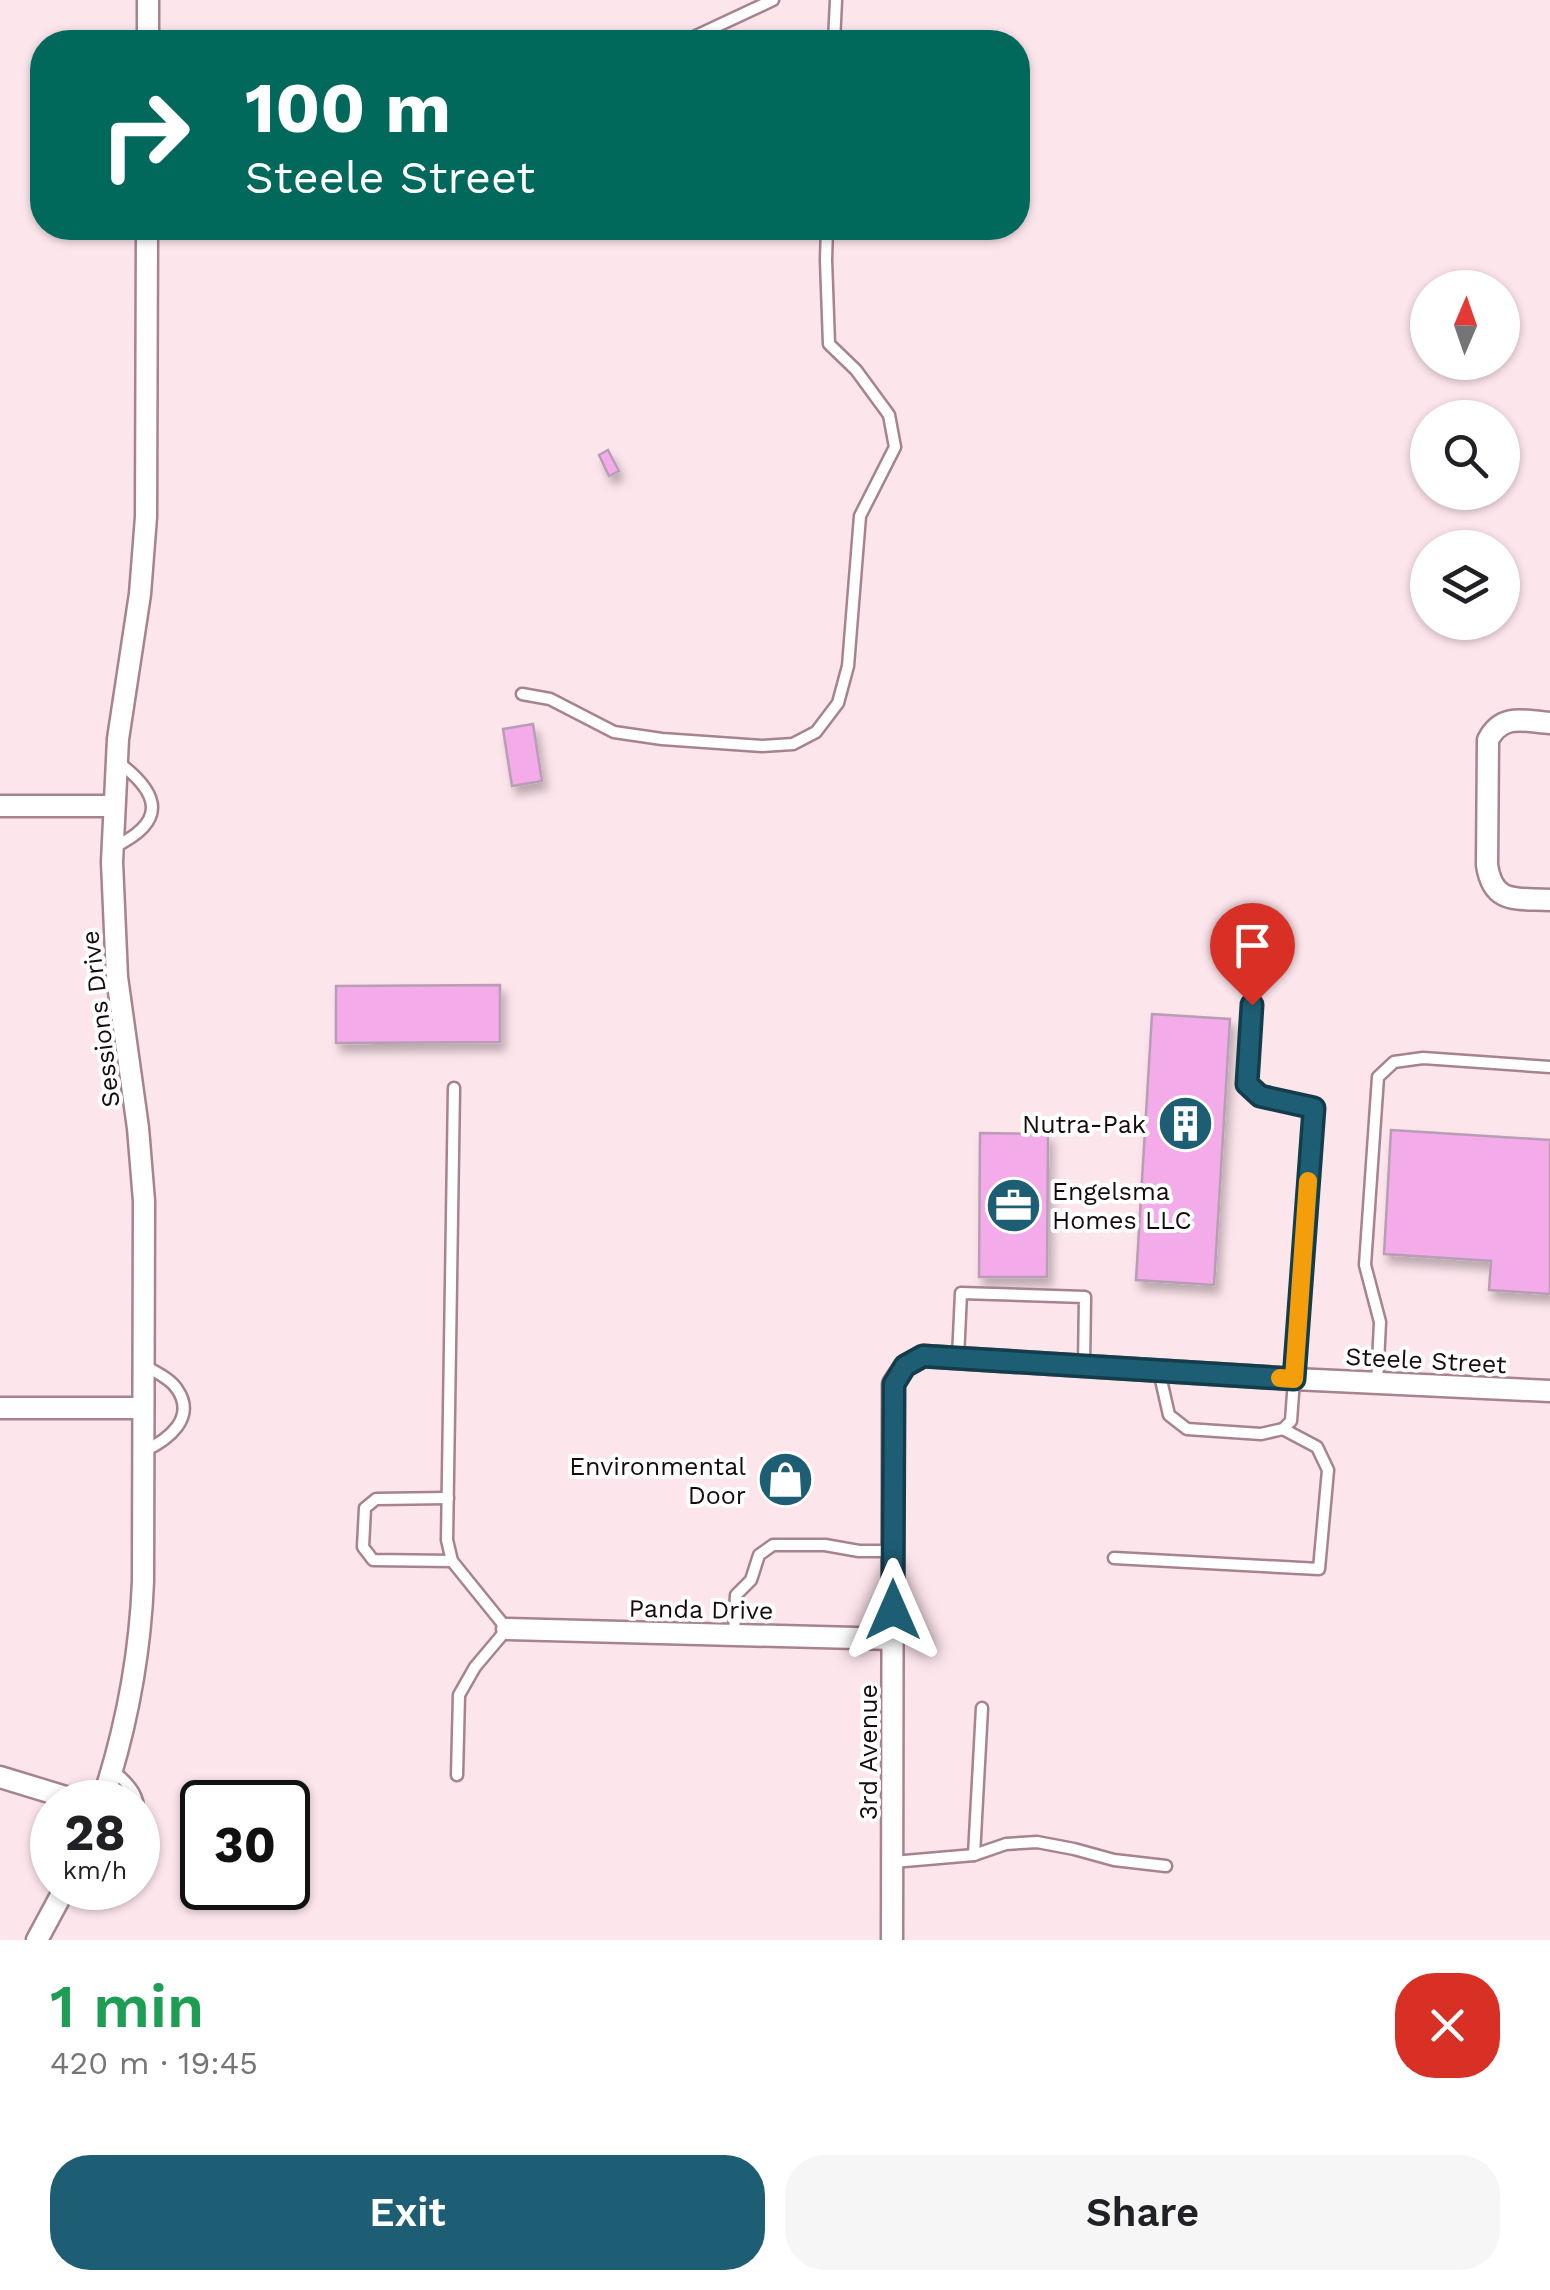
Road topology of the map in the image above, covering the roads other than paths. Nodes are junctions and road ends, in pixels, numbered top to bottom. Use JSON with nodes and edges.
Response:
{"nodes":[{"id":1,"x":148,"y":0,"type":"edge"},
{"id":2,"x":773,"y":0,"type":"edge"},
{"id":3,"x":836,"y":0,"type":"edge"},
{"id":4,"x":148,"y":30,"type":"edge"},
{"id":5,"x":709,"y":30,"type":"edge"},
{"id":6,"x":835,"y":30,"type":"edge"},
{"id":7,"x":147,"y":240,"type":"edge"},
{"id":8,"x":827,"y":240,"type":"edge"},
{"id":9,"x":522,"y":694,"type":"dead end"},
{"id":10,"x":1550,"y":723,"type":"edge"},
{"id":11,"x":117,"y":762,"type":"junction"},
{"id":12,"x":0,"y":806,"type":"edge"},
{"id":13,"x":114,"y":806,"type":"junction"},
{"id":14,"x":112,"y":848,"type":"junction"},
{"id":15,"x":1550,"y":900,"type":"edge"},
{"id":16,"x":1252,"y":1005,"type":"dead end"},
{"id":17,"x":1550,"y":1066,"type":"edge"},
{"id":18,"x":454,"y":1088,"type":"dead end"},
{"id":19,"x":958,"y":1358,"type":"junction"},
{"id":20,"x":144,"y":1364,"type":"junction"},
{"id":21,"x":1084,"y":1366,"type":"junction"},
{"id":22,"x":1159,"y":1371,"type":"junction"},
{"id":23,"x":1294,"y":1379,"type":"junction"},
{"id":24,"x":1377,"y":1383,"type":"junction"},
{"id":25,"x":894,"y":1384,"type":"joint"},
{"id":26,"x":1550,"y":1391,"type":"edge"},
{"id":27,"x":0,"y":1408,"type":"edge"},
{"id":28,"x":143,"y":1408,"type":"junction"},
{"id":29,"x":1283,"y":1430,"type":"junction"},
{"id":30,"x":143,"y":1451,"type":"junction"},
{"id":31,"x":448,"y":1498,"type":"junction"},
{"id":32,"x":894,"y":1551,"type":"junction"},
{"id":33,"x":1114,"y":1558,"type":"dead end"},
{"id":34,"x":452,"y":1561,"type":"junction"},
{"id":35,"x":507,"y":1629,"type":"junction"},
{"id":36,"x":734,"y":1635,"type":"junction"},
{"id":37,"x":893,"y":1639,"type":"junction"},
{"id":38,"x":982,"y":1708,"type":"dead end"},
{"id":39,"x":113,"y":1771,"type":"junction"},
{"id":40,"x":457,"y":1775,"type":"dead end"},
{"id":41,"x":0,"y":1777,"type":"edge"},
{"id":42,"x":110,"y":1780,"type":"edge"},
{"id":43,"x":122,"y":1780,"type":"edge"},
{"id":44,"x":30,"y":1784,"type":"edge"},
{"id":45,"x":974,"y":1855,"type":"junction"},
{"id":46,"x":892,"y":1862,"type":"junction"},
{"id":47,"x":1166,"y":1866,"type":"dead end"},
{"id":48,"x":54,"y":1910,"type":"edge"},
{"id":49,"x":38,"y":1940,"type":"edge"},
{"id":50,"x":892,"y":1940,"type":"edge"}],
"edges":[{"from":1,"to":4,"type":"street"},
{"from":2,"to":5,"type":"lane"},
{"from":3,"to":6,"type":"lane"},
{"from":7,"to":11,"type":"street","name":"Sessions Drive"},
{"from":8,"to":9,"type":"lane"},
{"from":10,"to":15,"type":"street"},
{"from":11,"to":13,"type":"street","name":"Sessions Drive"},
{"from":11,"to":14,"type":"lane"},
{"from":12,"to":13,"type":"street"},
{"from":13,"to":14,"type":"street","name":"Sessions Drive"},
{"from":14,"to":20,"type":"street","name":"Sessions Drive"},
{"from":16,"to":23,"type":"lane"},
{"from":17,"to":24,"type":"lane"},
{"from":18,"to":31,"type":"lane"},
{"from":19,"to":21,"type":"street","name":"Steele Street"},
{"from":19,"to":21,"type":"lane"},
{"from":19,"to":25,"type":"street","name":"Steele Street"},
{"from":20,"to":28,"type":"street","name":"Sessions Drive"},
{"from":20,"to":30,"type":"lane"},
{"from":21,"to":22,"type":"street","name":"Steele Street"},
{"from":22,"to":23,"type":"street","name":"Steele Street"},
{"from":22,"to":29,"type":"lane"},
{"from":23,"to":24,"type":"street","name":"Steele Street"},
{"from":23,"to":29,"type":"lane"},
{"from":24,"to":26,"type":"street","name":"Steele Street"},
{"from":25,"to":32,"type":"street","name":"3rd Avenue"},
{"from":27,"to":28,"type":"street"},
{"from":28,"to":30,"type":"street","name":"Sessions Drive"},
{"from":29,"to":33,"type":"lane"},
{"from":30,"to":39,"type":"street","name":"Sessions Drive"},
{"from":31,"to":34,"type":"lane"},
{"from":31,"to":34,"type":"lane"},
{"from":32,"to":36,"type":"lane"},
{"from":32,"to":37,"type":"street","name":"3rd Avenue"},
{"from":34,"to":35,"type":"lane"},
{"from":35,"to":36,"type":"street","name":"Panda Drive"},
{"from":35,"to":40,"type":"lane"},
{"from":36,"to":37,"type":"street","name":"Panda Drive"},
{"from":37,"to":46,"type":"street","name":"3rd Avenue"},
{"from":38,"to":45,"type":"lane"},
{"from":39,"to":42,"type":"street","name":"Sessions Drive"},
{"from":39,"to":43,"type":"lane"},
{"from":41,"to":44,"type":"street"},
{"from":45,"to":46,"type":"lane"},
{"from":45,"to":47,"type":"lane"},
{"from":46,"to":50,"type":"street","name":"3rd Avenue"},
{"from":48,"to":49,"type":"street"}]}
